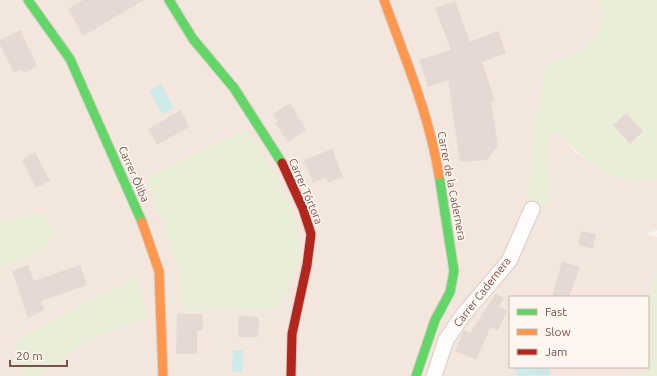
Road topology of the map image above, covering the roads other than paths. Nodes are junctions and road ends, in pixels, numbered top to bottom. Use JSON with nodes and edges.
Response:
{"nodes":[{"id":1,"x":28,"y":0,"type":"edge"},
{"id":2,"x":169,"y":0,"type":"edge"},
{"id":3,"x":384,"y":0,"type":"edge"},
{"id":4,"x":532,"y":209,"type":"dead end"},
{"id":5,"x":163,"y":376,"type":"edge"},
{"id":6,"x":291,"y":376,"type":"edge"},
{"id":7,"x":416,"y":376,"type":"edge"},
{"id":8,"x":434,"y":376,"type":"edge"}],
"edges":[{"from":1,"to":5,"type":"street","name":"Carrer Òliba"},
{"from":2,"to":6,"type":"street","name":"Carrer Tórtora"},
{"from":3,"to":7,"type":"street","name":"Carrer de la Cadernera"},
{"from":4,"to":8,"type":"street","name":"Carrer Cadernera"}]}
